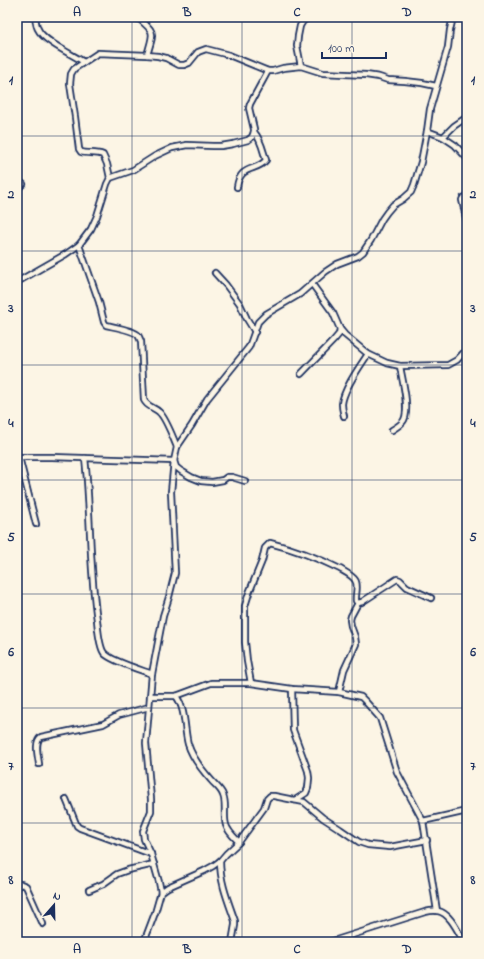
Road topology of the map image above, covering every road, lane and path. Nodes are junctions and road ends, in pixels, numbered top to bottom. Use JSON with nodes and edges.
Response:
{"nodes":[{"id":1,"x":35,"y":17,"type":"edge"},
{"id":2,"x":137,"y":17,"type":"edge"},
{"id":3,"x":309,"y":17,"type":"edge"},
{"id":4,"x":453,"y":17,"type":"edge"},
{"id":5,"x":147,"y":55,"type":"junction"},
{"id":6,"x":84,"y":62,"type":"junction"},
{"id":7,"x":301,"y":66,"type":"junction"},
{"id":8,"x":268,"y":71,"type":"junction"},
{"id":9,"x":436,"y":86,"type":"junction"},
{"id":10,"x":467,"y":117,"type":"edge"},
{"id":11,"x":427,"y":131,"type":"junction"},
{"id":12,"x":254,"y":132,"type":"junction"},
{"id":13,"x":443,"y":137,"type":"junction"},
{"id":14,"x":467,"y":158,"type":"edge"},
{"id":15,"x":110,"y":178,"type":"junction"},
{"id":16,"x":23,"y":184,"type":"dead end"},
{"id":17,"x":237,"y":187,"type":"dead end"},
{"id":18,"x":17,"y":189,"type":"edge"},
{"id":19,"x":467,"y":196,"type":"edge"},
{"id":20,"x":467,"y":222,"type":"edge"},
{"id":21,"x":79,"y":245,"type":"junction"},
{"id":22,"x":215,"y":273,"type":"dead end"},
{"id":23,"x":17,"y":282,"type":"edge"},
{"id":24,"x":312,"y":284,"type":"junction"},
{"id":25,"x":340,"y":329,"type":"junction"},
{"id":26,"x":255,"y":332,"type":"junction"},
{"id":27,"x":467,"y":349,"type":"edge"},
{"id":28,"x":368,"y":354,"type":"junction"},
{"id":29,"x":400,"y":366,"type":"junction"},
{"id":30,"x":301,"y":374,"type":"dead end"},
{"id":31,"x":344,"y":416,"type":"dead end"},
{"id":32,"x":392,"y":430,"type":"dead end"},
{"id":33,"x":177,"y":447,"type":"junction"},
{"id":34,"x":18,"y":458,"type":"edge"},
{"id":35,"x":85,"y":458,"type":"junction"},
{"id":36,"x":174,"y":461,"type":"junction"},
{"id":37,"x":245,"y":481,"type":"dead end"},
{"id":38,"x":36,"y":524,"type":"dead end"},
{"id":39,"x":431,"y":598,"type":"dead end"},
{"id":40,"x":358,"y":603,"type":"junction"},
{"id":41,"x":152,"y":674,"type":"junction"},
{"id":42,"x":251,"y":682,"type":"junction"},
{"id":43,"x":292,"y":689,"type":"junction"},
{"id":44,"x":339,"y":692,"type":"junction"},
{"id":45,"x":150,"y":696,"type":"junction"},
{"id":46,"x":176,"y":696,"type":"junction"},
{"id":47,"x":149,"y":707,"type":"junction"},
{"id":48,"x":39,"y":764,"type":"dead end"},
{"id":49,"x":66,"y":799,"type":"dead end"},
{"id":50,"x":294,"y":800,"type":"junction"},
{"id":51,"x":467,"y":812,"type":"edge"},
{"id":52,"x":423,"y":820,"type":"junction"},
{"id":53,"x":427,"y":840,"type":"junction"},
{"id":54,"x":239,"y":842,"type":"junction"},
{"id":55,"x":151,"y":854,"type":"junction"},
{"id":56,"x":220,"y":861,"type":"junction"},
{"id":57,"x":154,"y":864,"type":"junction"},
{"id":58,"x":17,"y":887,"type":"edge"},
{"id":59,"x":89,"y":890,"type":"dead end"},
{"id":60,"x":161,"y":892,"type":"junction"},
{"id":61,"x":437,"y":911,"type":"junction"},
{"id":62,"x":43,"y":924,"type":"dead end"},
{"id":63,"x":144,"y":942,"type":"edge"},
{"id":64,"x":232,"y":942,"type":"edge"},
{"id":65,"x":330,"y":942,"type":"edge"},
{"id":66,"x":464,"y":942,"type":"edge"}],
"edges":[{"from":1,"to":6,"type":"street"},
{"from":2,"to":5,"type":"street"},
{"from":3,"to":7,"type":"street"},
{"from":4,"to":9,"type":"street"},
{"from":5,"to":6,"type":"street"},
{"from":5,"to":8,"type":"street"},
{"from":6,"to":15,"type":"street"},
{"from":7,"to":8,"type":"street"},
{"from":7,"to":9,"type":"street"},
{"from":8,"to":12,"type":"street"},
{"from":9,"to":11,"type":"street"},
{"from":10,"to":13,"type":"street"},
{"from":11,"to":13,"type":"street"},
{"from":11,"to":24,"type":"street"},
{"from":12,"to":15,"type":"street"},
{"from":12,"to":17,"type":"street"},
{"from":13,"to":14,"type":"street"},
{"from":15,"to":21,"type":"street"},
{"from":16,"to":18,"type":"street"},
{"from":19,"to":20,"type":"street"},
{"from":21,"to":23,"type":"street"},
{"from":21,"to":33,"type":"street"},
{"from":22,"to":26,"type":"street"},
{"from":24,"to":25,"type":"street"},
{"from":24,"to":26,"type":"street"},
{"from":25,"to":28,"type":"street"},
{"from":25,"to":30,"type":"street"},
{"from":26,"to":33,"type":"street"},
{"from":27,"to":29,"type":"street"},
{"from":28,"to":29,"type":"street"},
{"from":28,"to":31,"type":"street"},
{"from":29,"to":32,"type":"street"},
{"from":33,"to":36,"type":"street"},
{"from":34,"to":35,"type":"street"},
{"from":34,"to":38,"type":"street"},
{"from":35,"to":36,"type":"street"},
{"from":35,"to":41,"type":"street"},
{"from":36,"to":37,"type":"street"},
{"from":36,"to":41,"type":"street"},
{"from":39,"to":40,"type":"street"},
{"from":40,"to":42,"type":"street"},
{"from":40,"to":44,"type":"street"},
{"from":41,"to":45,"type":"street"},
{"from":42,"to":43,"type":"street"},
{"from":42,"to":46,"type":"street"},
{"from":43,"to":44,"type":"street"},
{"from":43,"to":50,"type":"street"},
{"from":44,"to":52,"type":"street"},
{"from":45,"to":46,"type":"street"},
{"from":45,"to":47,"type":"street"},
{"from":46,"to":54,"type":"street"},
{"from":47,"to":48,"type":"street"},
{"from":47,"to":55,"type":"street"},
{"from":49,"to":55,"type":"street"},
{"from":50,"to":53,"type":"street"},
{"from":50,"to":54,"type":"street"},
{"from":51,"to":52,"type":"street"},
{"from":52,"to":53,"type":"street"},
{"from":53,"to":61,"type":"street"},
{"from":54,"to":56,"type":"street"},
{"from":55,"to":57,"type":"street"},
{"from":56,"to":60,"type":"street"},
{"from":56,"to":64,"type":"street"},
{"from":57,"to":59,"type":"street"},
{"from":57,"to":60,"type":"street"},
{"from":58,"to":62,"type":"street"},
{"from":60,"to":63,"type":"street"},
{"from":61,"to":65,"type":"street"},
{"from":61,"to":66,"type":"street"}]}
